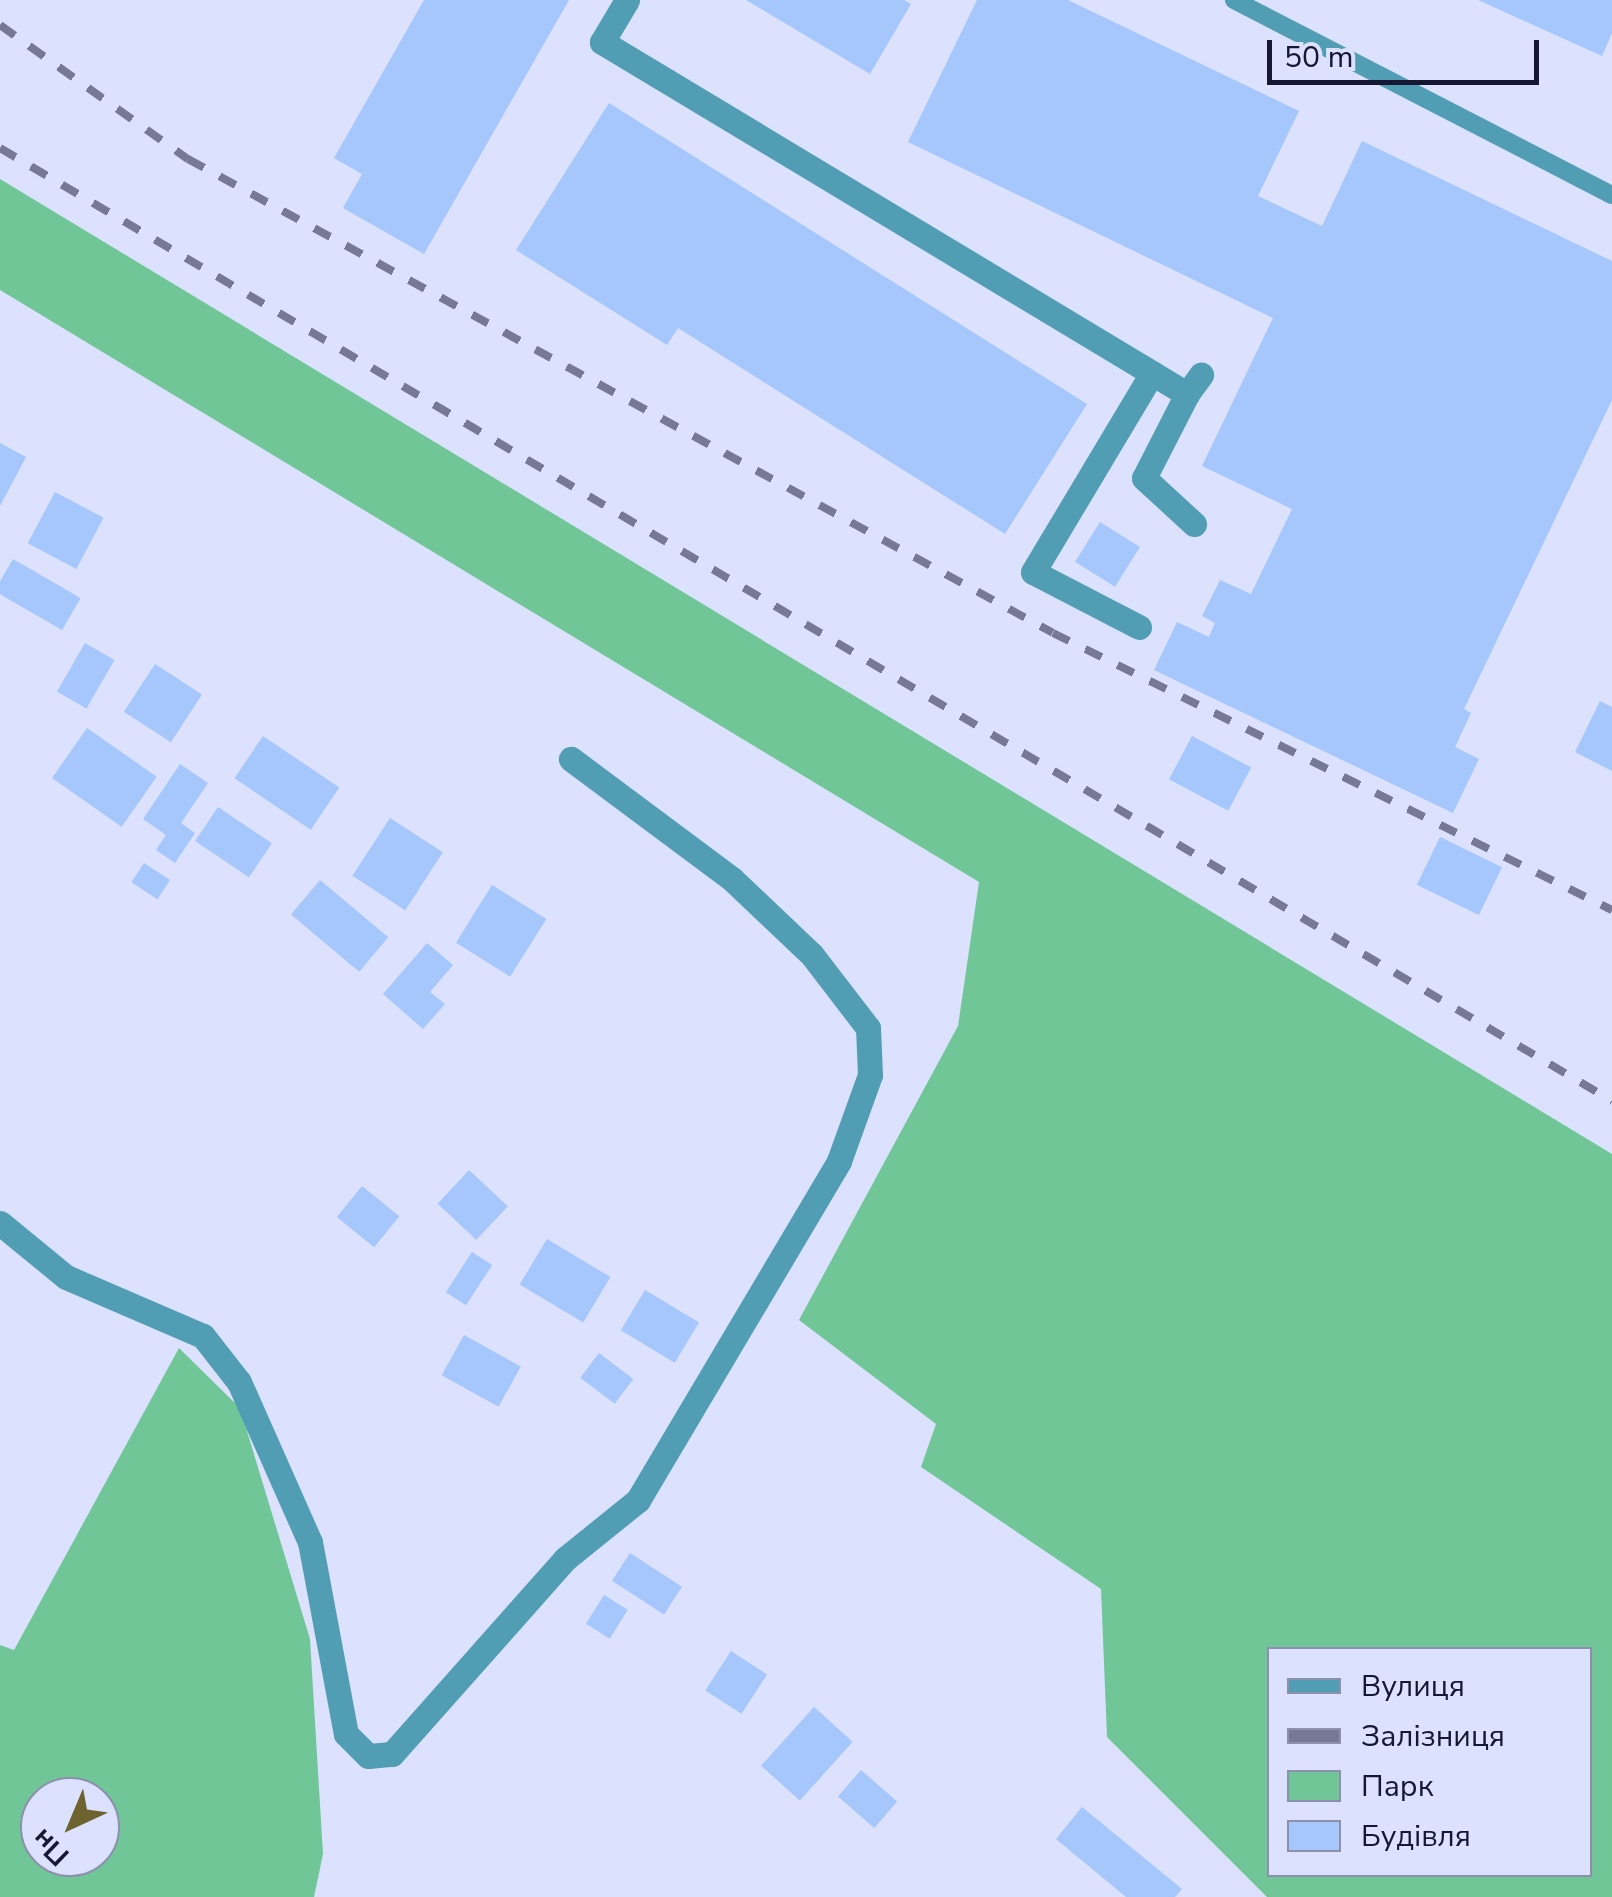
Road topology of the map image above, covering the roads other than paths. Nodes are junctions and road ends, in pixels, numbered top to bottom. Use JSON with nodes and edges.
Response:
{"nodes":[{"id":1,"x":627,"y":0,"type":"edge"},
{"id":2,"x":1234,"y":0,"type":"edge"},
{"id":3,"x":1612,"y":196,"type":"edge"},
{"id":4,"x":1152,"y":373,"type":"junction"},
{"id":5,"x":1102,"y":457,"type":"junction"},
{"id":6,"x":1144,"y":478,"type":"junction"},
{"id":7,"x":1194,"y":524,"type":"dead end"},
{"id":8,"x":1138,"y":627,"type":"dead end"},
{"id":9,"x":570,"y":759,"type":"dead end"},
{"id":10,"x":0,"y":1223,"type":"edge"}],
"edges":[{"from":1,"to":4,"type":"street"},
{"from":2,"to":3,"type":"lane"},
{"from":4,"to":5,"type":"street"},
{"from":4,"to":6,"type":"street"},
{"from":5,"to":6,"type":"street"},
{"from":5,"to":8,"type":"street"},
{"from":6,"to":7,"type":"street"},
{"from":9,"to":10,"type":"street"}]}
